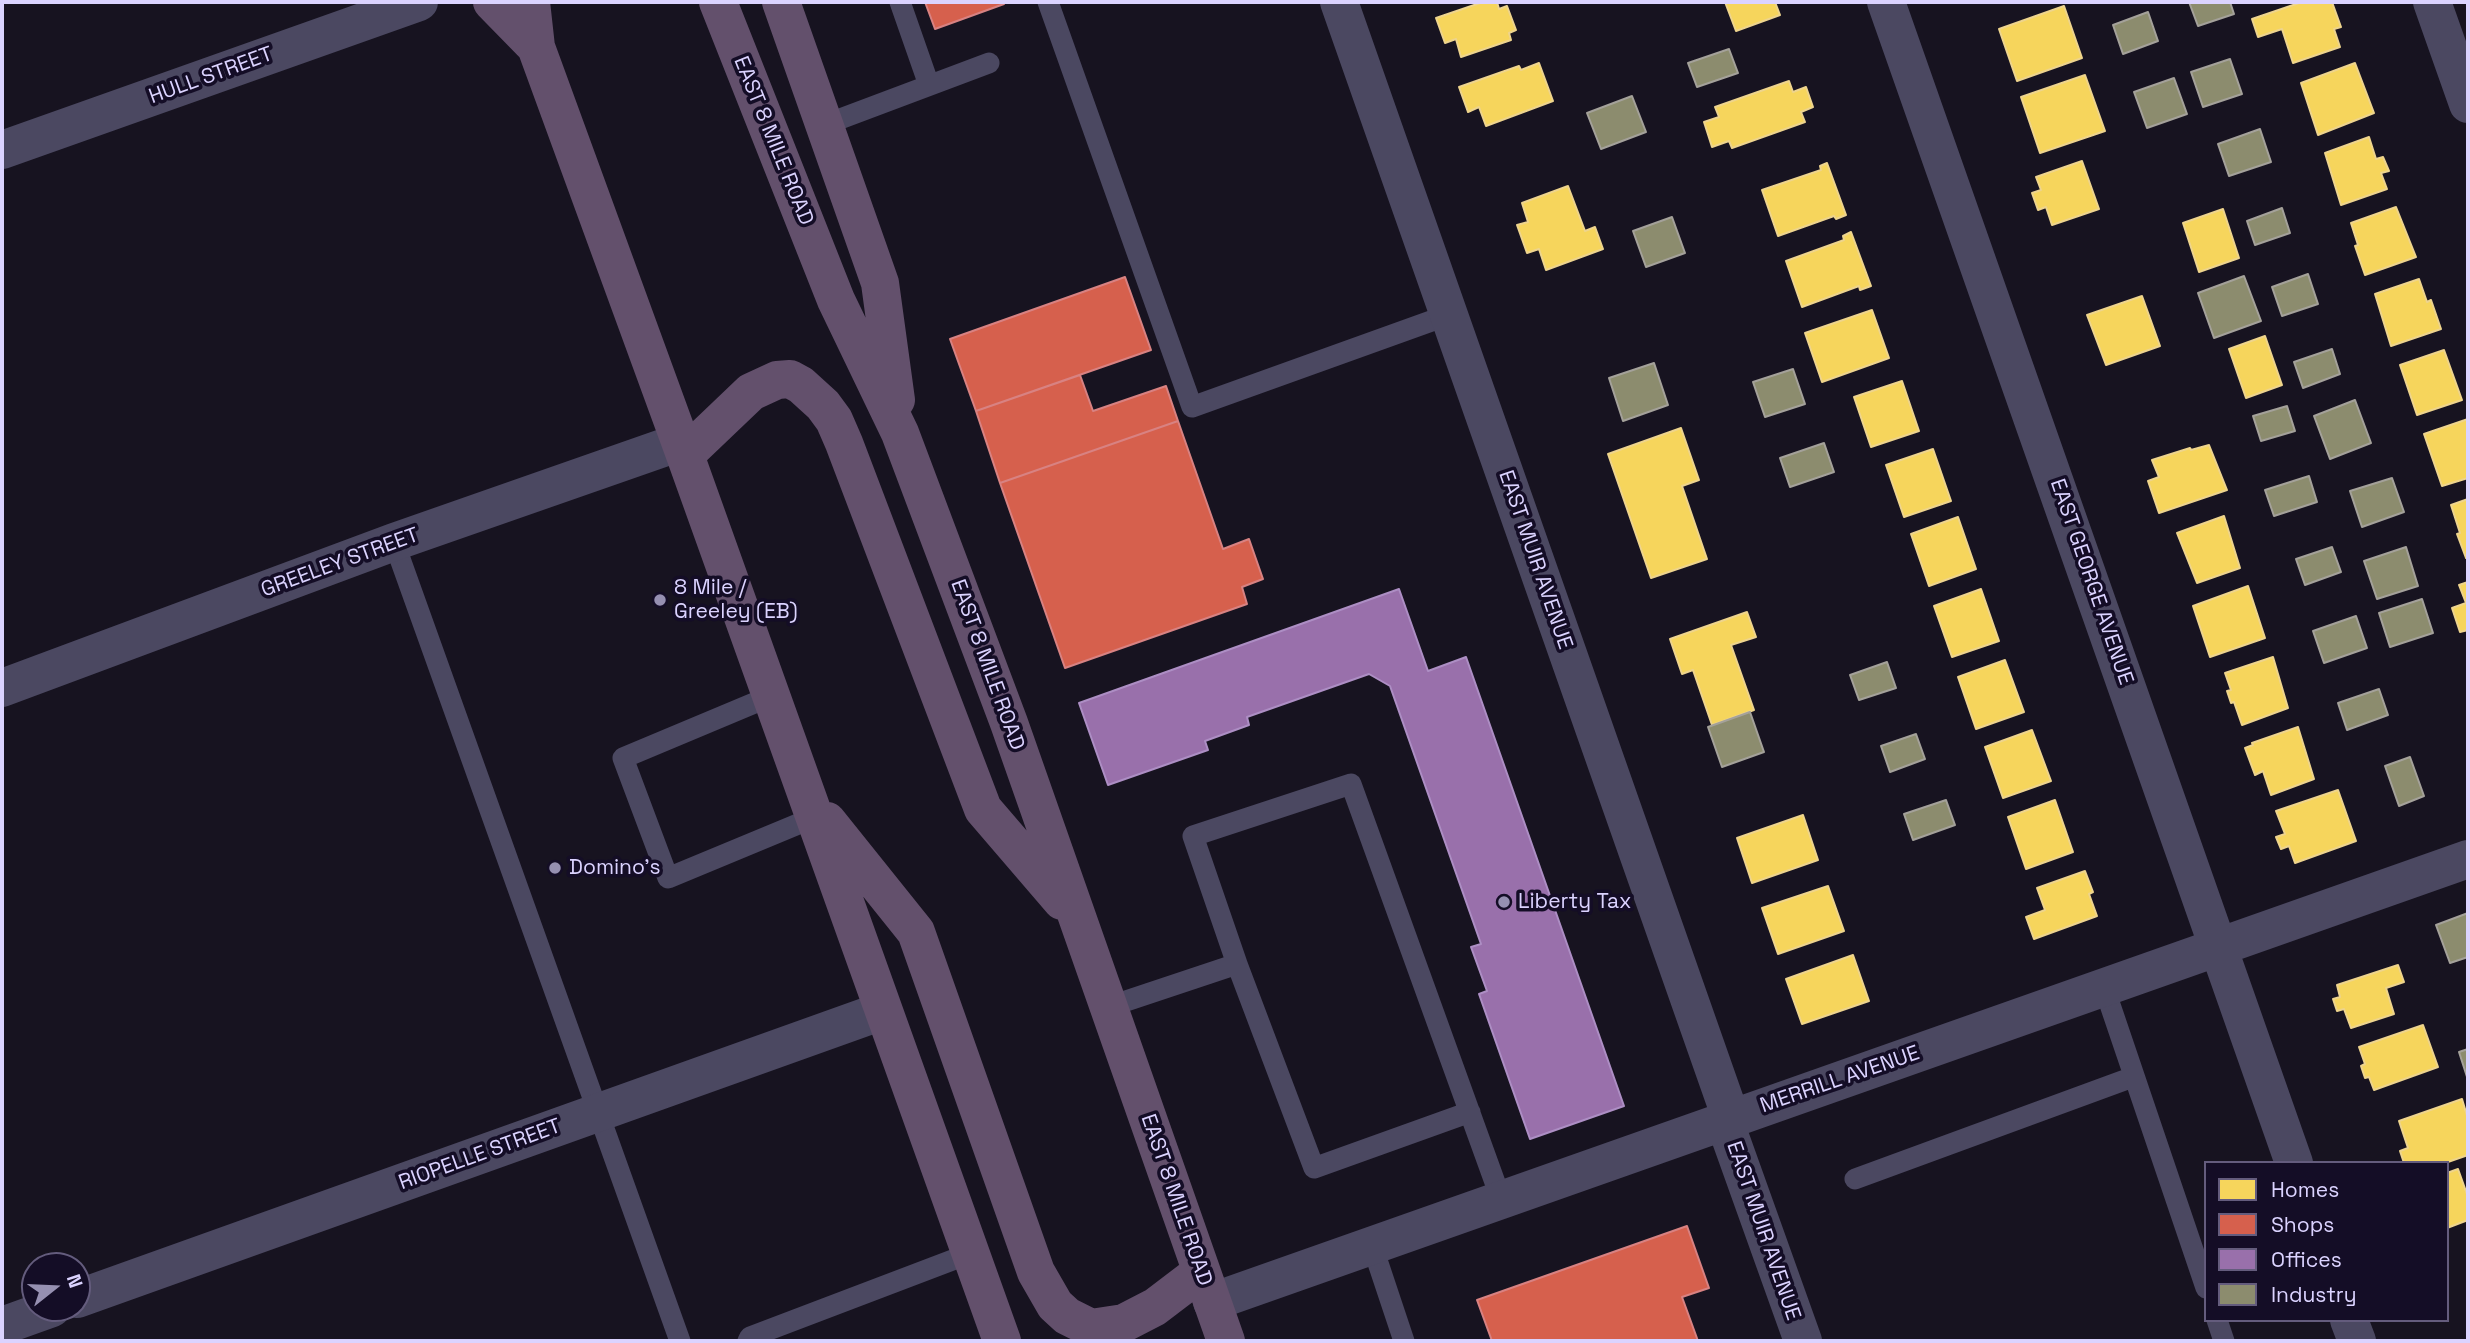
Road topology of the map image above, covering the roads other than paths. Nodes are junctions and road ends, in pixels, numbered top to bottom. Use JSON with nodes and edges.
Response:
{"nodes":[{"id":1,"x":419,"y":2,"type":"edge"},
{"id":2,"x":492,"y":2,"type":"edge"},
{"id":3,"x":531,"y":2,"type":"edge"},
{"id":4,"x":718,"y":2,"type":"edge"},
{"id":5,"x":781,"y":2,"type":"edge"},
{"id":6,"x":900,"y":2,"type":"edge"},
{"id":7,"x":1048,"y":2,"type":"edge"},
{"id":8,"x":1339,"y":2,"type":"edge"},
{"id":9,"x":1886,"y":2,"type":"edge"},
{"id":10,"x":2432,"y":2,"type":"edge"},
{"id":11,"x":536,"y":47,"type":"junction"},
{"id":12,"x":989,"y":63,"type":"dead end"},
{"id":13,"x":929,"y":85,"type":"junction"},
{"id":14,"x":2468,"y":104,"type":"edge"},
{"id":15,"x":824,"y":125,"type":"junction"},
{"id":16,"x":2,"y":150,"type":"edge"},
{"id":17,"x":1448,"y":315,"type":"junction"},
{"id":18,"x":900,"y":433,"type":"junction"},
{"id":19,"x":683,"y":448,"type":"junction"},
{"id":20,"x":394,"y":542,"type":"junction"},
{"id":21,"x":2,"y":688,"type":"edge"},
{"id":22,"x":771,"y":696,"type":"junction"},
{"id":23,"x":812,"y":807,"type":"junction"},
{"id":24,"x":2468,"y":859,"type":"edge"},
{"id":25,"x":1077,"y":919,"type":"junction"},
{"id":26,"x":2219,"y":947,"type":"junction"},
{"id":27,"x":1237,"y":964,"type":"junction"},
{"id":28,"x":2104,"y":987,"type":"junction"},
{"id":29,"x":1108,"y":1007,"type":"junction"},
{"id":30,"x":883,"y":1011,"type":"junction"},
{"id":31,"x":2133,"y":1077,"type":"junction"},
{"id":32,"x":599,"y":1112,"type":"junction"},
{"id":33,"x":1470,"y":1112,"type":"junction"},
{"id":34,"x":1728,"y":1119,"type":"junction"},
{"id":35,"x":2293,"y":1161,"type":"edge"},
{"id":36,"x":1855,"y":1179,"type":"dead end"},
{"id":37,"x":1501,"y":1199,"type":"junction"},
{"id":38,"x":1372,"y":1245,"type":"junction"},
{"id":39,"x":971,"y":1253,"type":"junction"},
{"id":40,"x":2204,"y":1282,"type":"edge"},
{"id":41,"x":1206,"y":1287,"type":"junction"},
{"id":42,"x":91,"y":1294,"type":"edge"},
{"id":43,"x":21,"y":1319,"type":"edge"},
{"id":44,"x":2218,"y":1322,"type":"edge"},
{"id":45,"x":2350,"y":1322,"type":"edge"},
{"id":46,"x":2,"y":1326,"type":"edge"},
{"id":47,"x":680,"y":1341,"type":"edge"},
{"id":48,"x":748,"y":1341,"type":"edge"},
{"id":49,"x":1002,"y":1341,"type":"edge"},
{"id":50,"x":1226,"y":1341,"type":"edge"},
{"id":51,"x":1404,"y":1341,"type":"edge"},
{"id":52,"x":1802,"y":1341,"type":"edge"},
{"id":53,"x":2224,"y":1341,"type":"edge"},
{"id":54,"x":2357,"y":1341,"type":"edge"}],
"edges":[{"from":1,"to":16,"type":"street","name":"HULL STREET"},
{"from":2,"to":11,"type":"highway"},
{"from":3,"to":11,"type":"highway"},
{"from":4,"to":18,"type":"highway","name":"EAST 8 MILE ROAD"},
{"from":5,"to":15,"type":"highway"},
{"from":6,"to":13,"type":"lane"},
{"from":7,"to":17,"type":"lane"},
{"from":8,"to":17,"type":"street","name":"EAST MUIR AVENUE"},
{"from":9,"to":26,"type":"street","name":"EAST GEORGE AVENUE"},
{"from":10,"to":14,"type":"street"},
{"from":11,"to":19,"type":"highway"},
{"from":12,"to":13,"type":"lane"},
{"from":13,"to":15,"type":"lane"},
{"from":15,"to":18,"type":"highway"},
{"from":17,"to":34,"type":"street","name":"EAST MUIR AVENUE"},
{"from":18,"to":25,"type":"highway","name":"EAST 8 MILE ROAD"},
{"from":19,"to":20,"type":"street","name":"GREELEY STREET"},
{"from":19,"to":22,"type":"highway"},
{"from":19,"to":25,"type":"highway"},
{"from":20,"to":21,"type":"street","name":"GREELEY STREET"},
{"from":20,"to":32,"type":"lane"},
{"from":22,"to":23,"type":"highway"},
{"from":22,"to":23,"type":"lane"},
{"from":23,"to":30,"type":"highway"},
{"from":23,"to":41,"type":"highway"},
{"from":24,"to":26,"type":"street","name":"MERRILL AVENUE"},
{"from":25,"to":29,"type":"highway","name":"EAST 8 MILE ROAD"},
{"from":26,"to":28,"type":"street","name":"MERRILL AVENUE"},
{"from":26,"to":35,"type":"street","name":"EAST GEORGE AVENUE"},
{"from":27,"to":29,"type":"lane"},
{"from":27,"to":33,"type":"lane"},
{"from":27,"to":33,"type":"lane"},
{"from":28,"to":31,"type":"lane"},
{"from":28,"to":34,"type":"street","name":"MERRILL AVENUE"},
{"from":29,"to":41,"type":"highway","name":"EAST 8 MILE ROAD"},
{"from":30,"to":32,"type":"street","name":"RIOPELLE STREET"},
{"from":30,"to":39,"type":"highway"},
{"from":31,"to":36,"type":"lane"},
{"from":31,"to":40,"type":"lane"},
{"from":32,"to":42,"type":"street","name":"RIOPELLE STREET"},
{"from":32,"to":47,"type":"lane"},
{"from":33,"to":37,"type":"lane"},
{"from":34,"to":37,"type":"street","name":"MERRILL AVENUE"},
{"from":34,"to":52,"type":"street","name":"EAST MUIR AVENUE"},
{"from":37,"to":38,"type":"street","name":"MERRILL AVENUE"},
{"from":38,"to":41,"type":"street","name":"MERRILL AVENUE"},
{"from":38,"to":51,"type":"lane"},
{"from":39,"to":48,"type":"lane"},
{"from":39,"to":49,"type":"highway"},
{"from":41,"to":50,"type":"highway","name":"EAST 8 MILE ROAD"},
{"from":43,"to":46,"type":"street"},
{"from":44,"to":53,"type":"lane"},
{"from":45,"to":54,"type":"street"}]}
